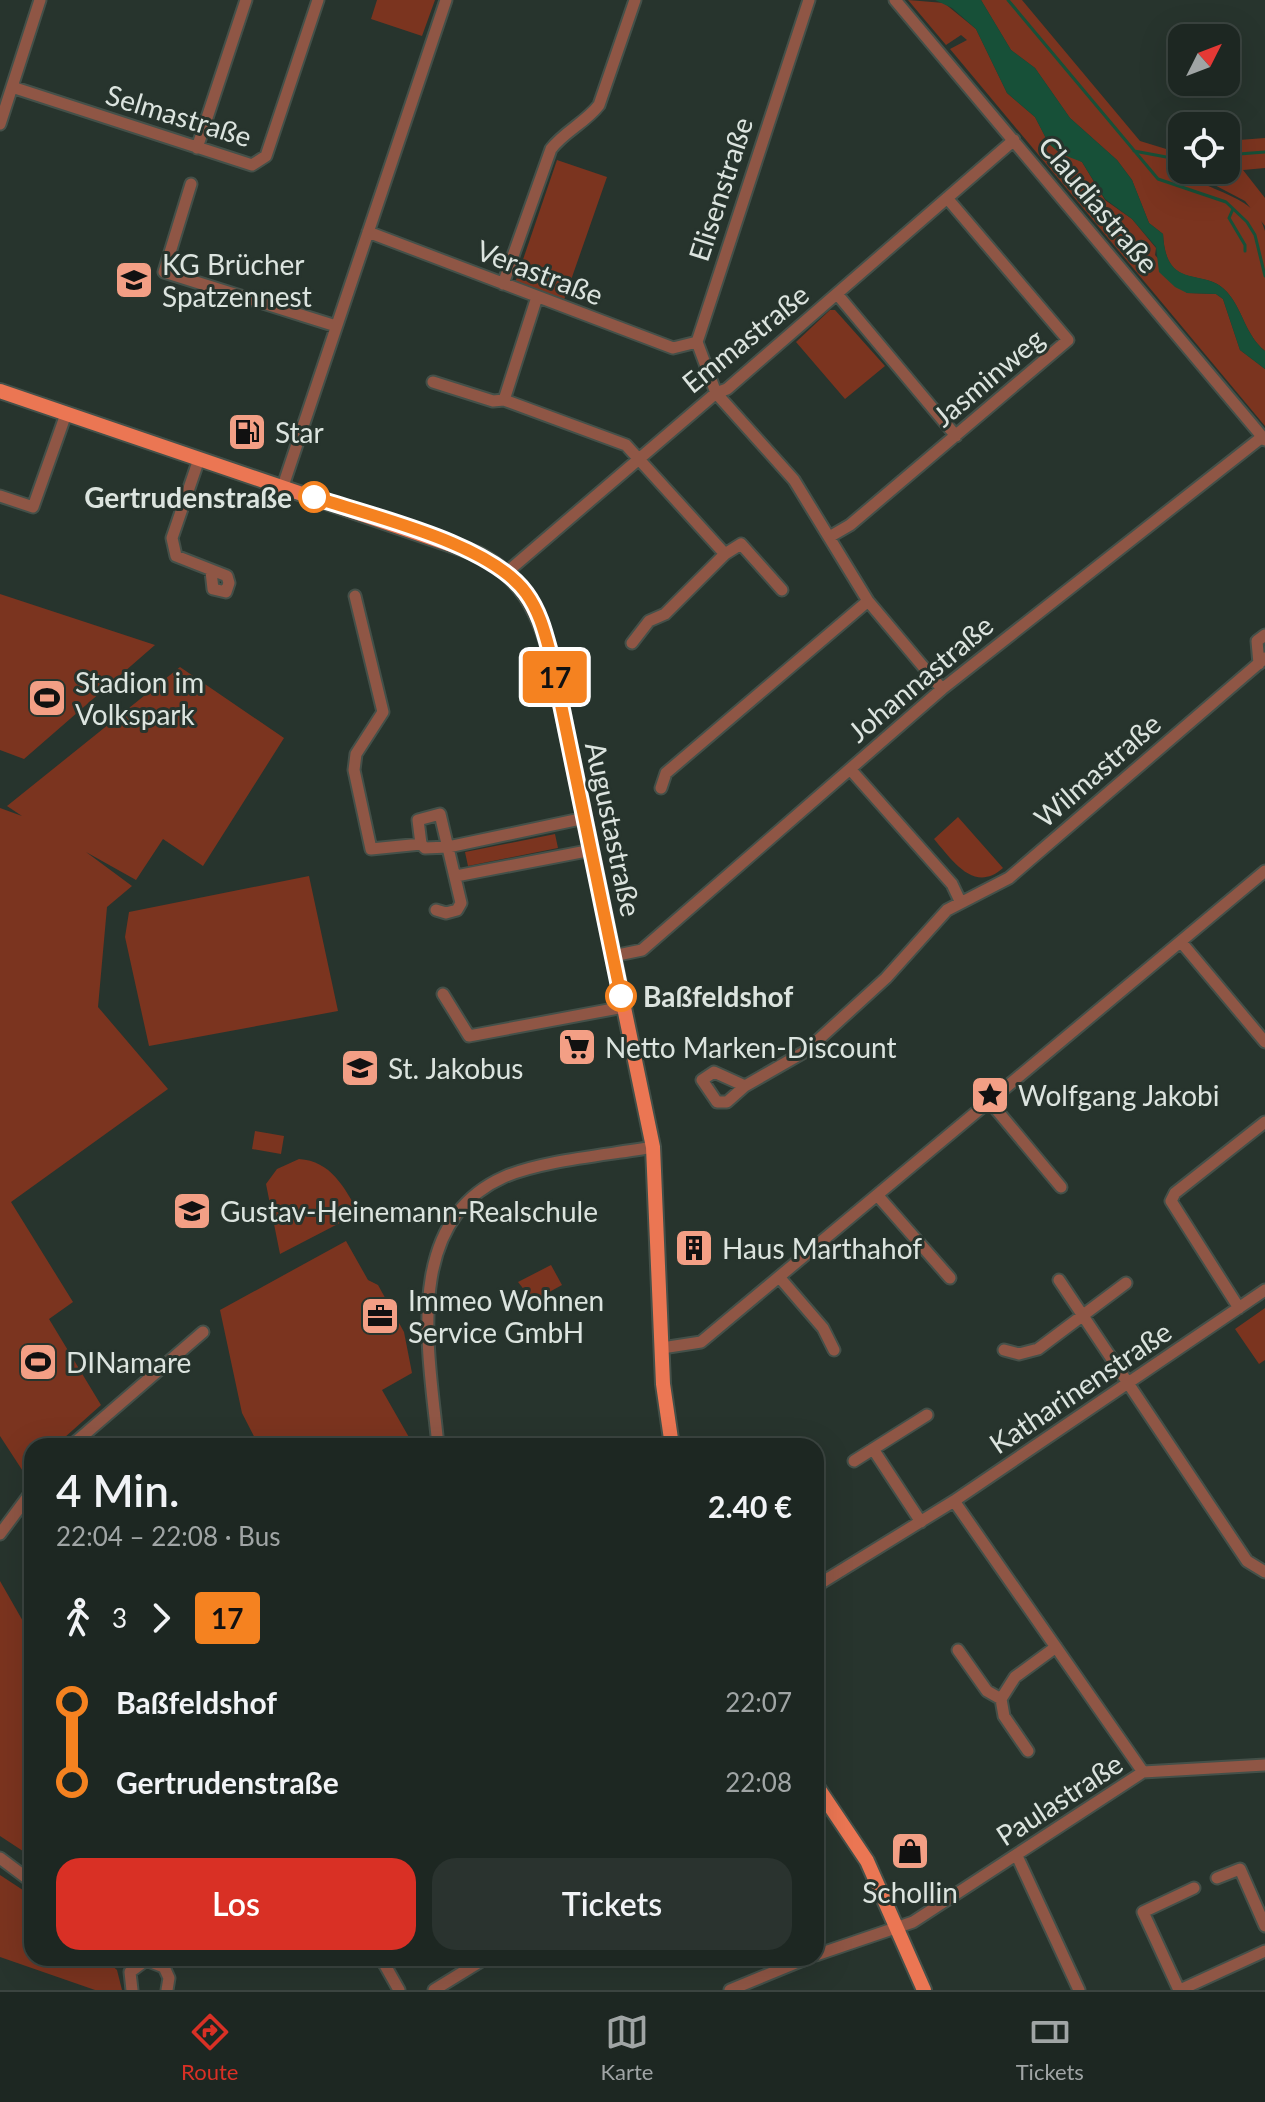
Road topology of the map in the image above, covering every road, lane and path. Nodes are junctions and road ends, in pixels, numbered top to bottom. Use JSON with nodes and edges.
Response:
{"nodes":[{"id":1,"x":40,"y":0,"type":"edge"},
{"id":2,"x":246,"y":0,"type":"edge"},
{"id":3,"x":318,"y":0,"type":"edge"},
{"id":4,"x":446,"y":0,"type":"edge"},
{"id":5,"x":635,"y":0,"type":"edge"},
{"id":6,"x":809,"y":0,"type":"edge"},
{"id":7,"x":895,"y":0,"type":"edge"},
{"id":8,"x":12,"y":87,"type":"junction"},
{"id":9,"x":0,"y":124,"type":"edge"},
{"id":10,"x":1014,"y":140,"type":"junction"},
{"id":11,"x":197,"y":148,"type":"junction"},
{"id":12,"x":191,"y":184,"type":"dead end"},
{"id":13,"x":947,"y":198,"type":"junction"},
{"id":14,"x":368,"y":232,"type":"junction"},
{"id":15,"x":503,"y":284,"type":"junction"},
{"id":16,"x":837,"y":294,"type":"junction"},
{"id":17,"x":537,"y":297,"type":"junction"},
{"id":18,"x":336,"y":326,"type":"junction"},
{"id":19,"x":697,"y":342,"type":"junction"},
{"id":20,"x":433,"y":382,"type":"dead end"},
{"id":21,"x":0,"y":391,"type":"edge"},
{"id":22,"x":716,"y":393,"type":"junction"},
{"id":23,"x":504,"y":400,"type":"junction"},
{"id":24,"x":66,"y":414,"type":"junction"},
{"id":25,"x":956,"y":436,"type":"junction"},
{"id":26,"x":1263,"y":439,"type":"edge"},
{"id":27,"x":638,"y":458,"type":"junction"},
{"id":28,"x":199,"y":459,"type":"junction"},
{"id":29,"x":283,"y":486,"type":"junction"},
{"id":30,"x":0,"y":496,"type":"edge"},
{"id":31,"x":831,"y":536,"type":"junction"},
{"id":32,"x":725,"y":554,"type":"junction"},
{"id":33,"x":211,"y":571,"type":"dead end"},
{"id":34,"x":507,"y":572,"type":"junction"},
{"id":35,"x":782,"y":590,"type":"dead end"},
{"id":36,"x":355,"y":596,"type":"dead end"},
{"id":37,"x":868,"y":601,"type":"junction"},
{"id":38,"x":1265,"y":635,"type":"edge"},
{"id":39,"x":632,"y":643,"type":"dead end"},
{"id":40,"x":1262,"y":661,"type":"edge"},
{"id":41,"x":942,"y":689,"type":"junction"},
{"id":42,"x":850,"y":769,"type":"junction"},
{"id":43,"x":661,"y":788,"type":"dead end"},
{"id":44,"x":585,"y":818,"type":"junction"},
{"id":45,"x":421,"y":844,"type":"junction"},
{"id":46,"x":448,"y":847,"type":"junction"},
{"id":47,"x":592,"y":850,"type":"junction"},
{"id":48,"x":1265,"y":871,"type":"edge"},
{"id":49,"x":456,"y":876,"type":"junction"},
{"id":50,"x":960,"y":901,"type":"junction"},
{"id":51,"x":436,"y":910,"type":"dead end"},
{"id":52,"x":1181,"y":942,"type":"junction"},
{"id":53,"x":613,"y":956,"type":"junction"},
{"id":54,"x":443,"y":994,"type":"dead end"},
{"id":55,"x":624,"y":1007,"type":"junction"},
{"id":56,"x":1265,"y":1042,"type":"edge"},
{"id":57,"x":745,"y":1086,"type":"dead end"},
{"id":58,"x":990,"y":1102,"type":"junction"},
{"id":59,"x":1265,"y":1122,"type":"edge"},
{"id":60,"x":653,"y":1147,"type":"junction"},
{"id":61,"x":1061,"y":1187,"type":"dead end"},
{"id":62,"x":878,"y":1196,"type":"junction"},
{"id":63,"x":780,"y":1278,"type":"junction"},
{"id":64,"x":950,"y":1278,"type":"dead end"},
{"id":65,"x":1059,"y":1280,"type":"dead end"},
{"id":66,"x":1126,"y":1283,"type":"dead end"},
{"id":67,"x":1265,"y":1290,"type":"edge"},
{"id":68,"x":1239,"y":1308,"type":"junction"},
{"id":69,"x":1082,"y":1317,"type":"junction"},
{"id":70,"x":203,"y":1332,"type":"dead end"},
{"id":71,"x":662,"y":1348,"type":"junction"},
{"id":72,"x":834,"y":1350,"type":"dead end"},
{"id":73,"x":1004,"y":1350,"type":"dead end"},
{"id":74,"x":1130,"y":1382,"type":"junction"},
{"id":75,"x":927,"y":1415,"type":"dead end"},
{"id":76,"x":80,"y":1438,"type":"edge"},
{"id":77,"x":437,"y":1438,"type":"edge"},
{"id":78,"x":671,"y":1438,"type":"edge"},
{"id":79,"x":873,"y":1449,"type":"junction"},
{"id":80,"x":854,"y":1461,"type":"dead end"},
{"id":81,"x":954,"y":1501,"type":"junction"},
{"id":82,"x":24,"y":1502,"type":"edge"},
{"id":83,"x":921,"y":1522,"type":"junction"},
{"id":84,"x":0,"y":1534,"type":"edge"},
{"id":85,"x":1265,"y":1572,"type":"edge"},
{"id":86,"x":824,"y":1581,"type":"edge"},
{"id":87,"x":1056,"y":1647,"type":"junction"},
{"id":88,"x":958,"y":1650,"type":"dead end"},
{"id":89,"x":1001,"y":1699,"type":"junction"},
{"id":90,"x":1028,"y":1751,"type":"dead end"},
{"id":91,"x":1265,"y":1765,"type":"edge"},
{"id":92,"x":1143,"y":1772,"type":"junction"},
{"id":93,"x":824,"y":1797,"type":"edge"},
{"id":94,"x":1017,"y":1856,"type":"junction"},
{"id":95,"x":0,"y":1858,"type":"edge"},
{"id":96,"x":24,"y":1876,"type":"edge"},
{"id":97,"x":1217,"y":1878,"type":"dead end"},
{"id":98,"x":1194,"y":1888,"type":"dead end"},
{"id":99,"x":1265,"y":1926,"type":"edge"},
{"id":100,"x":897,"y":1928,"type":"junction"},
{"id":101,"x":1265,"y":1951,"type":"edge"},
{"id":102,"x":824,"y":1952,"type":"edge"},
{"id":103,"x":129,"y":1966,"type":"edge"},
{"id":104,"x":386,"y":1966,"type":"edge"},
{"id":105,"x":473,"y":1966,"type":"edge"},
{"id":106,"x":788,"y":1966,"type":"edge"},
{"id":107,"x":164,"y":1967,"type":"edge"},
{"id":108,"x":132,"y":1990,"type":"edge"},
{"id":109,"x":167,"y":1990,"type":"edge"},
{"id":110,"x":399,"y":1990,"type":"edge"},
{"id":111,"x":434,"y":1990,"type":"edge"},
{"id":112,"x":730,"y":1990,"type":"edge"},
{"id":113,"x":924,"y":1990,"type":"edge"},
{"id":114,"x":1079,"y":1990,"type":"edge"},
{"id":115,"x":1179,"y":1990,"type":"edge"}],
"edges":[{"from":1,"to":8,"type":"street"},
{"from":2,"to":11,"type":"street"},
{"from":3,"to":11,"type":"street","name":"Selmastraße"},
{"from":4,"to":14,"type":"street"},
{"from":5,"to":15,"type":"street"},
{"from":6,"to":19,"type":"street","name":"Elisenstraße"},
{"from":7,"to":10,"type":"street","name":"Claudiastraße"},
{"from":8,"to":9,"type":"street"},
{"from":8,"to":11,"type":"street","name":"Selmastraße"},
{"from":10,"to":13,"type":"street","name":"Emmastraße"},
{"from":10,"to":26,"type":"street","name":"Claudiastraße"},
{"from":12,"to":18,"type":"street"},
{"from":13,"to":16,"type":"street","name":"Emmastraße"},
{"from":13,"to":25,"type":"street","name":"Jasminweg"},
{"from":14,"to":15,"type":"street","name":"Verastraße"},
{"from":14,"to":18,"type":"street"},
{"from":15,"to":17,"type":"street","name":"Verastraße"},
{"from":16,"to":22,"type":"street","name":"Emmastraße"},
{"from":16,"to":25,"type":"street"},
{"from":17,"to":19,"type":"street","name":"Verastraße"},
{"from":17,"to":23,"type":"street"},
{"from":18,"to":29,"type":"street"},
{"from":19,"to":22,"type":"street"},
{"from":20,"to":23,"type":"street"},
{"from":21,"to":24,"type":"main road","name":"Augustastraße"},
{"from":22,"to":27,"type":"street","name":"Emmastraße"},
{"from":22,"to":31,"type":"street"},
{"from":23,"to":27,"type":"street"},
{"from":24,"to":28,"type":"main road","name":"Augustastraße"},
{"from":24,"to":30,"type":"street"},
{"from":25,"to":31,"type":"street","name":"Jasminweg"},
{"from":26,"to":41,"type":"street","name":"Johannastraße"},
{"from":27,"to":32,"type":"street"},
{"from":27,"to":34,"type":"street","name":"Emmastraße"},
{"from":28,"to":29,"type":"main road","name":"Augustastraße"},
{"from":28,"to":33,"type":"street"},
{"from":29,"to":34,"type":"main road","name":"Augustastraße"},
{"from":31,"to":37,"type":"street"},
{"from":32,"to":35,"type":"street"},
{"from":32,"to":39,"type":"street"},
{"from":34,"to":44,"type":"main road","name":"Augustastraße"},
{"from":36,"to":45,"type":"street"},
{"from":37,"to":41,"type":"street"},
{"from":37,"to":43,"type":"street"},
{"from":38,"to":40,"type":"street","name":"Wilmastraße"},
{"from":40,"to":50,"type":"street","name":"Wilmastraße"},
{"from":41,"to":42,"type":"street","name":"Johannastraße"},
{"from":42,"to":50,"type":"street"},
{"from":42,"to":53,"type":"street","name":"Johannastraße"},
{"from":44,"to":46,"type":"street"},
{"from":44,"to":47,"type":"main road","name":"Augustastraße"},
{"from":45,"to":46,"type":"street"},
{"from":45,"to":46,"type":"street"},
{"from":46,"to":49,"type":"street"},
{"from":47,"to":49,"type":"street"},
{"from":47,"to":53,"type":"main road","name":"Augustastraße"},
{"from":48,"to":52,"type":"street"},
{"from":49,"to":51,"type":"street"},
{"from":50,"to":57,"type":"street","name":"Wilmastraße"},
{"from":52,"to":56,"type":"street"},
{"from":52,"to":58,"type":"street"},
{"from":53,"to":55,"type":"main road","name":"Augustastraße"},
{"from":54,"to":55,"type":"street"},
{"from":55,"to":60,"type":"main road","name":"Augustastraße"},
{"from":58,"to":61,"type":"street"},
{"from":58,"to":62,"type":"street"},
{"from":59,"to":68,"type":"street"},
{"from":60,"to":71,"type":"main road","name":"Augustastraße"},
{"from":60,"to":77,"type":"street"},
{"from":62,"to":63,"type":"street"},
{"from":62,"to":64,"type":"street"},
{"from":63,"to":71,"type":"street"},
{"from":63,"to":72,"type":"street"},
{"from":65,"to":69,"type":"street"},
{"from":66,"to":69,"type":"street"},
{"from":67,"to":68,"type":"street","name":"Katharinenstraße"},
{"from":68,"to":74,"type":"street","name":"Katharinenstraße"},
{"from":69,"to":73,"type":"street"},
{"from":69,"to":74,"type":"street"},
{"from":70,"to":76,"type":"street"},
{"from":71,"to":78,"type":"main road","name":"Augustastraße"},
{"from":74,"to":81,"type":"street","name":"Katharinenstraße"},
{"from":74,"to":85,"type":"street"},
{"from":75,"to":79,"type":"street"},
{"from":79,"to":80,"type":"street"},
{"from":79,"to":83,"type":"street"},
{"from":81,"to":83,"type":"street","name":"Katharinenstraße"},
{"from":81,"to":87,"type":"street"},
{"from":82,"to":84,"type":"street"},
{"from":83,"to":86,"type":"street","name":"Katharinenstraße"},
{"from":87,"to":89,"type":"street"},
{"from":87,"to":92,"type":"street"},
{"from":88,"to":89,"type":"street"},
{"from":89,"to":90,"type":"street"},
{"from":91,"to":92,"type":"street","name":"Paulastraße"},
{"from":92,"to":94,"type":"street","name":"Paulastraße"},
{"from":93,"to":100,"type":"main road"},
{"from":94,"to":100,"type":"street","name":"Paulastraße"},
{"from":94,"to":114,"type":"street"},
{"from":95,"to":96,"type":"street"},
{"from":97,"to":99,"type":"street"},
{"from":98,"to":115,"type":"street"},
{"from":100,"to":102,"type":"street","name":"Paulastraße"},
{"from":100,"to":113,"type":"main road"},
{"from":101,"to":115,"type":"street"},
{"from":103,"to":108,"type":"street"},
{"from":104,"to":110,"type":"street"},
{"from":105,"to":111,"type":"street"},
{"from":106,"to":112,"type":"street"},
{"from":107,"to":109,"type":"street"}]}
